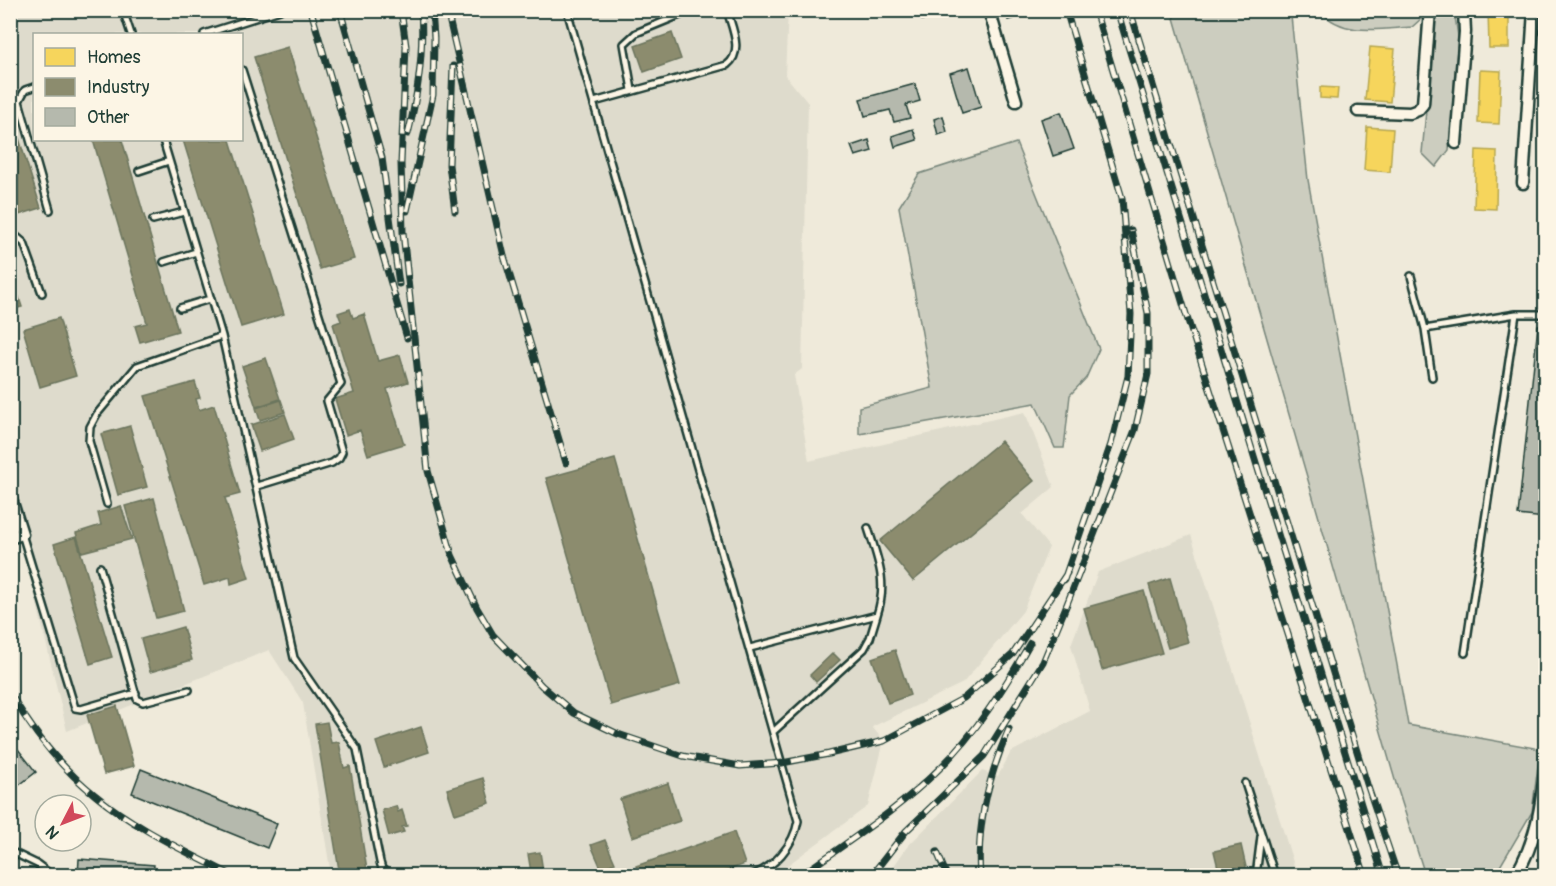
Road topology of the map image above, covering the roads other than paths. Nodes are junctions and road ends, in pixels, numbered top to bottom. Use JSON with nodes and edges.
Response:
{"nodes":[{"id":1,"x":123,"y":10,"type":"edge"},
{"id":2,"x":280,"y":10,"type":"edge"},
{"id":3,"x":567,"y":10,"type":"edge"},
{"id":4,"x":692,"y":10,"type":"edge"},
{"id":5,"x":727,"y":10,"type":"edge"},
{"id":6,"x":989,"y":10,"type":"edge"},
{"id":7,"x":1430,"y":10,"type":"edge"},
{"id":8,"x":1464,"y":10,"type":"edge"},
{"id":9,"x":1534,"y":10,"type":"edge"},
{"id":10,"x":228,"y":27,"type":"junction"},
{"id":11,"x":131,"y":33,"type":"edge"},
{"id":12,"x":207,"y":33,"type":"edge"},
{"id":13,"x":230,"y":33,"type":"edge"},
{"id":14,"x":243,"y":73,"type":"edge"},
{"id":15,"x":33,"y":87,"type":"edge"},
{"id":16,"x":632,"y":90,"type":"junction"},
{"id":17,"x":1016,"y":101,"type":"dead end"},
{"id":18,"x":594,"y":102,"type":"junction"},
{"id":19,"x":1358,"y":111,"type":"dead end"},
{"id":20,"x":163,"y":141,"type":"edge"},
{"id":21,"x":1456,"y":143,"type":"dead end"},
{"id":22,"x":169,"y":161,"type":"junction"},
{"id":23,"x":139,"y":171,"type":"dead end"},
{"id":24,"x":1523,"y":183,"type":"dead end"},
{"id":25,"x":50,"y":210,"type":"dead end"},
{"id":26,"x":184,"y":212,"type":"junction"},
{"id":27,"x":153,"y":220,"type":"dead end"},
{"id":28,"x":10,"y":231,"type":"edge"},
{"id":29,"x":196,"y":252,"type":"junction"},
{"id":30,"x":164,"y":262,"type":"dead end"},
{"id":31,"x":1411,"y":276,"type":"dead end"},
{"id":32,"x":42,"y":293,"type":"dead end"},
{"id":33,"x":210,"y":299,"type":"junction"},
{"id":34,"x":180,"y":308,"type":"dead end"},
{"id":35,"x":1516,"y":314,"type":"junction"},
{"id":36,"x":1545,"y":314,"type":"edge"},
{"id":37,"x":1425,"y":329,"type":"junction"},
{"id":38,"x":222,"y":336,"type":"junction"},
{"id":39,"x":1432,"y":377,"type":"dead end"},
{"id":40,"x":257,"y":486,"type":"junction"},
{"id":41,"x":10,"y":496,"type":"edge"},
{"id":42,"x":107,"y":504,"type":"dead end"},
{"id":43,"x":868,"y":528,"type":"dead end"},
{"id":44,"x":16,"y":536,"type":"edge"},
{"id":45,"x":100,"y":567,"type":"dead end"},
{"id":46,"x":877,"y":615,"type":"junction"},
{"id":47,"x":750,"y":648,"type":"junction"},
{"id":48,"x":1465,"y":653,"type":"dead end"},
{"id":49,"x":189,"y":690,"type":"dead end"},
{"id":50,"x":136,"y":693,"type":"junction"},
{"id":51,"x":774,"y":731,"type":"junction"},
{"id":52,"x":1545,"y":763,"type":"edge"},
{"id":53,"x":1245,"y":783,"type":"dead end"},
{"id":54,"x":1261,"y":834,"type":"junction"},
{"id":55,"x":10,"y":850,"type":"edge"},
{"id":56,"x":53,"y":876,"type":"edge"},
{"id":57,"x":391,"y":876,"type":"edge"},
{"id":58,"x":750,"y":876,"type":"edge"},
{"id":59,"x":1256,"y":876,"type":"edge"},
{"id":60,"x":1275,"y":876,"type":"edge"},
{"id":61,"x":1515,"y":876,"type":"edge"}],
"edges":[{"from":1,"to":11,"type":"lane"},
{"from":2,"to":10,"type":"lane"},
{"from":3,"to":18,"type":"lane"},
{"from":4,"to":16,"type":"lane"},
{"from":5,"to":16,"type":"lane"},
{"from":6,"to":17,"type":"street"},
{"from":7,"to":19,"type":"street"},
{"from":8,"to":21,"type":"street"},
{"from":9,"to":24,"type":"street"},
{"from":10,"to":12,"type":"lane"},
{"from":10,"to":13,"type":"lane"},
{"from":14,"to":40,"type":"lane"},
{"from":15,"to":25,"type":"lane"},
{"from":16,"to":18,"type":"lane"},
{"from":18,"to":47,"type":"lane"},
{"from":20,"to":22,"type":"lane"},
{"from":22,"to":23,"type":"lane"},
{"from":22,"to":26,"type":"lane"},
{"from":26,"to":27,"type":"lane"},
{"from":26,"to":29,"type":"lane"},
{"from":28,"to":32,"type":"lane"},
{"from":29,"to":30,"type":"lane"},
{"from":29,"to":33,"type":"lane"},
{"from":31,"to":37,"type":"lane"},
{"from":33,"to":34,"type":"lane"},
{"from":33,"to":38,"type":"lane"},
{"from":35,"to":36,"type":"lane"},
{"from":35,"to":37,"type":"lane"},
{"from":35,"to":48,"type":"lane"},
{"from":37,"to":39,"type":"lane"},
{"from":38,"to":40,"type":"lane"},
{"from":38,"to":42,"type":"lane"},
{"from":40,"to":57,"type":"lane"},
{"from":41,"to":44,"type":"street"},
{"from":43,"to":46,"type":"lane"},
{"from":44,"to":50,"type":"lane"},
{"from":45,"to":50,"type":"lane"},
{"from":46,"to":47,"type":"lane"},
{"from":46,"to":51,"type":"lane"},
{"from":47,"to":51,"type":"lane"},
{"from":49,"to":50,"type":"lane"},
{"from":51,"to":58,"type":"lane"},
{"from":52,"to":61,"type":"street"},
{"from":53,"to":54,"type":"lane"},
{"from":54,"to":59,"type":"lane"},
{"from":54,"to":60,"type":"lane"},
{"from":55,"to":56,"type":"lane"}]}
